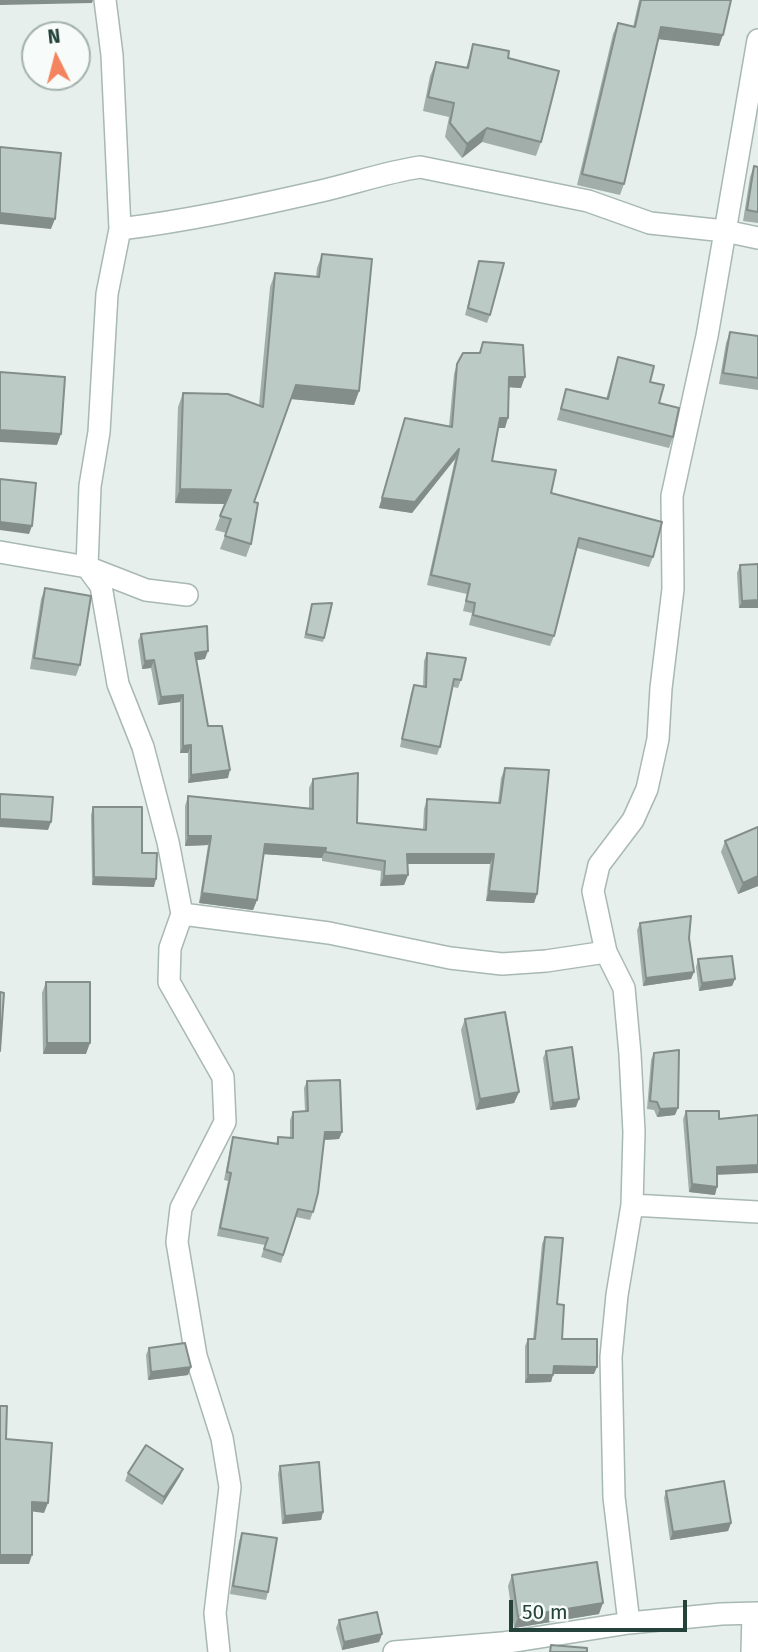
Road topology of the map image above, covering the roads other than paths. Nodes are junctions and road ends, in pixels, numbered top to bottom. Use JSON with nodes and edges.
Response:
{"nodes":[{"id":1,"x":105,"y":0,"type":"edge"},
{"id":2,"x":758,"y":40,"type":"edge"},
{"id":3,"x":120,"y":229,"type":"junction"},
{"id":4,"x":725,"y":231,"type":"junction"},
{"id":5,"x":758,"y":238,"type":"edge"},
{"id":6,"x":0,"y":552,"type":"edge"},
{"id":7,"x":87,"y":568,"type":"junction"},
{"id":8,"x":187,"y":595,"type":"dead end"},
{"id":9,"x":182,"y":914,"type":"junction"},
{"id":10,"x":606,"y":952,"type":"junction"},
{"id":11,"x":632,"y":1205,"type":"junction"},
{"id":12,"x":758,"y":1212,"type":"edge"},
{"id":13,"x":756,"y":1614,"type":"edge"},
{"id":14,"x":629,"y":1623,"type":"junction"},
{"id":15,"x":219,"y":1652,"type":"edge"},
{"id":16,"x":394,"y":1652,"type":"edge"},
{"id":17,"x":752,"y":1652,"type":"edge"}],
"edges":[{"from":1,"to":3,"type":"street"},
{"from":2,"to":4,"type":"street"},
{"from":3,"to":4,"type":"street"},
{"from":3,"to":7,"type":"street"},
{"from":4,"to":5,"type":"street"},
{"from":4,"to":10,"type":"street"},
{"from":6,"to":7,"type":"street"},
{"from":7,"to":8,"type":"street"},
{"from":7,"to":9,"type":"street"},
{"from":9,"to":10,"type":"street"},
{"from":9,"to":15,"type":"street"},
{"from":10,"to":11,"type":"street"},
{"from":11,"to":12,"type":"street"},
{"from":11,"to":14,"type":"street"},
{"from":13,"to":14,"type":"street"},
{"from":13,"to":17,"type":"street"},
{"from":14,"to":16,"type":"street"}]}
